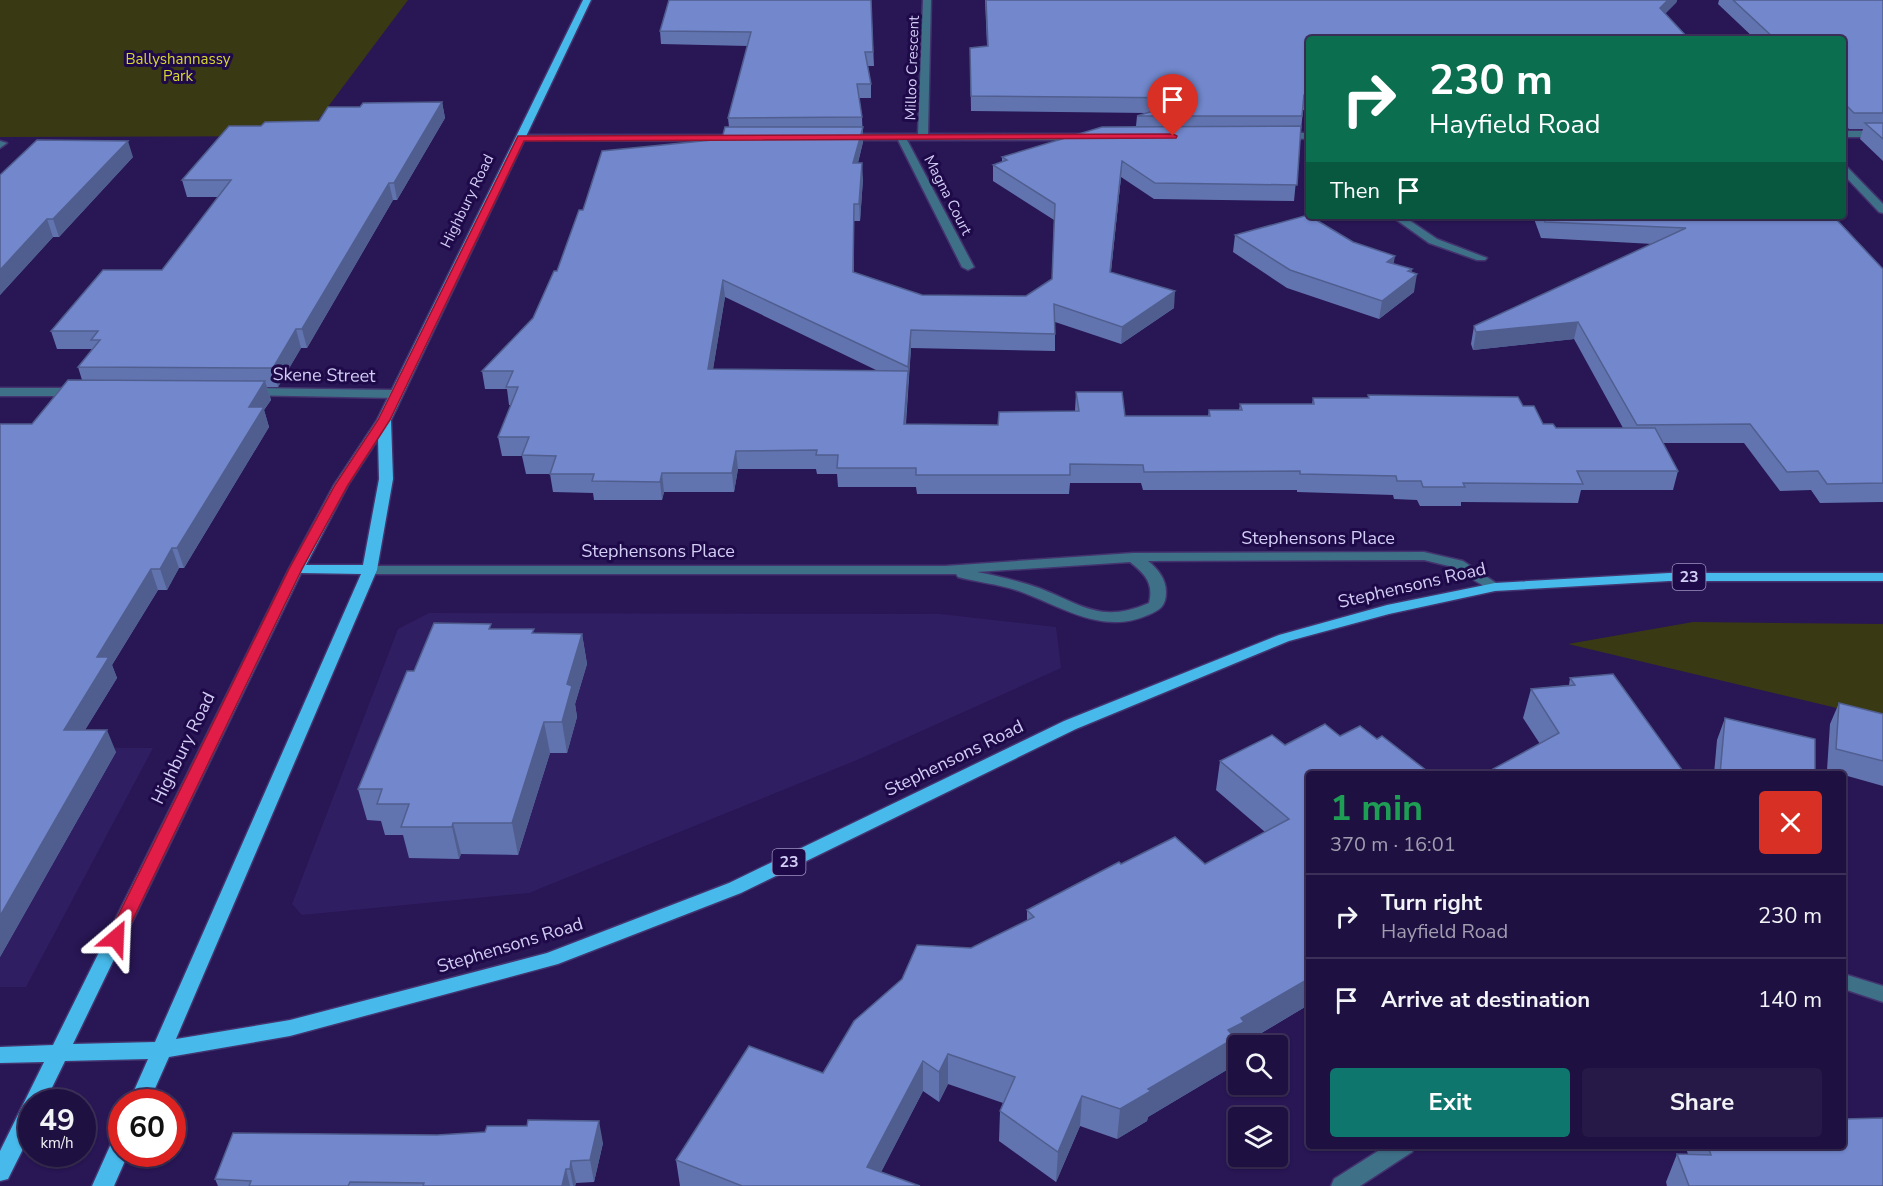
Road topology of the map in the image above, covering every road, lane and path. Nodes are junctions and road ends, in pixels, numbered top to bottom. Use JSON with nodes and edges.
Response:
{"nodes":[{"id":1,"x":587,"y":0,"type":"edge"},
{"id":2,"x":927,"y":0,"type":"edge"},
{"id":3,"x":1846,"y":134,"type":"edge"},
{"id":4,"x":1883,"y":134,"type":"edge"},
{"id":5,"x":1274,"y":136,"type":"edge"},
{"id":6,"x":1306,"y":136,"type":"edge"},
{"id":7,"x":832,"y":137,"type":"edge"},
{"id":8,"x":902,"y":137,"type":"junction"},
{"id":9,"x":923,"y":137,"type":"junction"},
{"id":10,"x":1097,"y":137,"type":"edge"},
{"id":11,"x":521,"y":138,"type":"junction"},
{"id":12,"x":750,"y":138,"type":"edge"},
{"id":13,"x":1846,"y":172,"type":"edge"},
{"id":14,"x":1883,"y":210,"type":"edge"},
{"id":15,"x":1400,"y":219,"type":"edge"},
{"id":16,"x":1481,"y":258,"type":"dead end"},
{"id":17,"x":968,"y":267,"type":"dead end"},
{"id":18,"x":0,"y":392,"type":"edge"},
{"id":19,"x":95,"y":392,"type":"edge"},
{"id":20,"x":237,"y":392,"type":"edge"},
{"id":21,"x":396,"y":394,"type":"junction"},
{"id":22,"x":384,"y":420,"type":"junction"},
{"id":23,"x":1133,"y":557,"type":"junction"},
{"id":24,"x":296,"y":569,"type":"junction"},
{"id":25,"x":370,"y":570,"type":"junction"},
{"id":26,"x":945,"y":570,"type":"junction"},
{"id":27,"x":1883,"y":577,"type":"edge"},
{"id":28,"x":1495,"y":587,"type":"junction"},
{"id":29,"x":1846,"y":983,"type":"edge"},
{"id":30,"x":1883,"y":994,"type":"edge"},
{"id":31,"x":162,"y":1050,"type":"junction"},
{"id":32,"x":0,"y":1055,"type":"edge"},
{"id":33,"x":58,"y":1055,"type":"junction"},
{"id":34,"x":41,"y":1089,"type":"edge"},
{"id":35,"x":145,"y":1089,"type":"edge"},
{"id":36,"x":18,"y":1137,"type":"edge"},
{"id":37,"x":1399,"y":1149,"type":"edge"},
{"id":38,"x":111,"y":1167,"type":"edge"},
{"id":39,"x":0,"y":1172,"type":"edge"},
{"id":40,"x":103,"y":1186,"type":"edge"},
{"id":41,"x":1342,"y":1186,"type":"edge"}],
"edges":[{"from":1,"to":11,"type":"main road","name":"Highbury Road"},
{"from":2,"to":9,"type":"street","name":"Milloo Crescent"},
{"from":3,"to":4,"type":"street"},
{"from":5,"to":6,"type":"street"},
{"from":7,"to":8,"type":"street"},
{"from":8,"to":9,"type":"street"},
{"from":8,"to":17,"type":"street","name":"Magna Court"},
{"from":9,"to":10,"type":"street"},
{"from":11,"to":12,"type":"street"},
{"from":11,"to":21,"type":"main road","name":"Highbury Road"},
{"from":13,"to":14,"type":"street"},
{"from":15,"to":16,"type":"street"},
{"from":18,"to":19,"type":"street"},
{"from":20,"to":21,"type":"street","name":"Skene Street"},
{"from":21,"to":22,"type":"main road","name":"Highbury Road"},
{"from":22,"to":24,"type":"main road","name":"Highbury Road"},
{"from":22,"to":25,"type":"main road","name":"Highbury Road"},
{"from":23,"to":26,"type":"street","name":"Stephensons Place"},
{"from":23,"to":26,"type":"street","name":"Stephensons Place"},
{"from":23,"to":28,"type":"street","name":"Stephensons Place"},
{"from":24,"to":25,"type":"main road"},
{"from":24,"to":33,"type":"main road","name":"Highbury Road"},
{"from":25,"to":26,"type":"street","name":"Stephensons Place"},
{"from":25,"to":31,"type":"main road","name":"Highbury Road"},
{"from":27,"to":28,"type":"main road","name":"Stephensons Road","number":"23"},
{"from":28,"to":31,"type":"main road","name":"Stephensons Road","number":"23"},
{"from":29,"to":30,"type":"street"},
{"from":31,"to":33,"type":"main road","name":"Stephensons Road","number":"23"},
{"from":31,"to":35,"type":"main road","name":"Highbury Road"},
{"from":32,"to":33,"type":"main road","number":"23"},
{"from":33,"to":34,"type":"main road","name":"Highbury Road"},
{"from":36,"to":39,"type":"main road"},
{"from":37,"to":41,"type":"street"},
{"from":38,"to":40,"type":"main road"}]}
